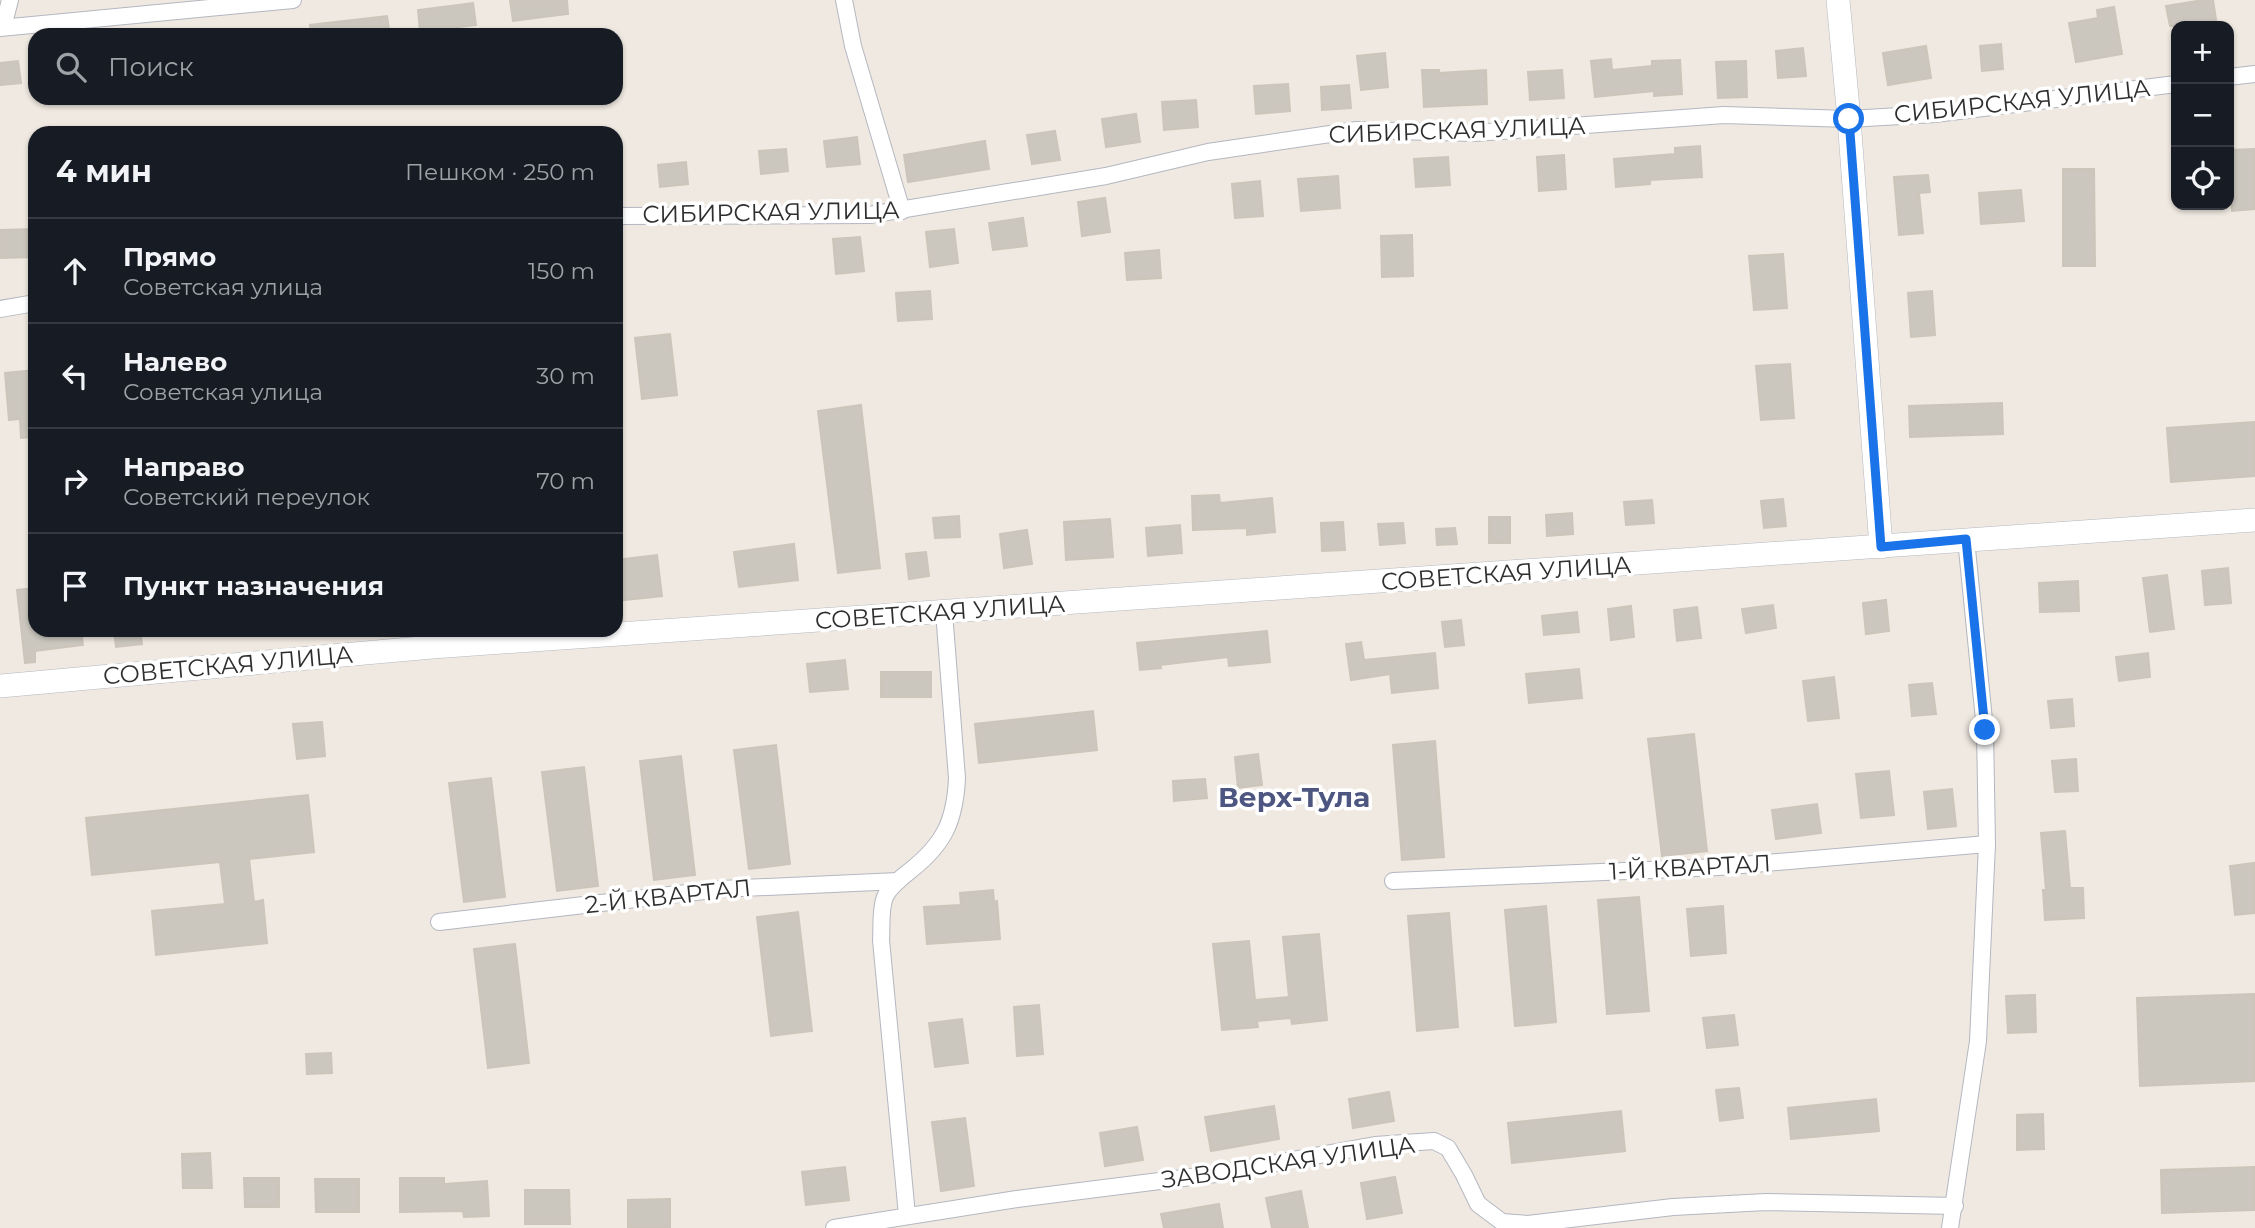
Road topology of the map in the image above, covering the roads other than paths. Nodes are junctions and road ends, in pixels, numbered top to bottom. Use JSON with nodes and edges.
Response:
{"nodes":[{"id":1,"x":10,"y":0,"type":"edge"},
{"id":2,"x":293,"y":0,"type":"edge"},
{"id":3,"x":844,"y":0,"type":"edge"},
{"id":4,"x":1838,"y":0,"type":"edge"},
{"id":5,"x":1,"y":27,"type":"edge"},
{"id":6,"x":2255,"y":74,"type":"edge"},
{"id":7,"x":2234,"y":76,"type":"edge"},
{"id":8,"x":2171,"y":85,"type":"edge"},
{"id":9,"x":1849,"y":119,"type":"junction"},
{"id":10,"x":902,"y":211,"type":"junction"},
{"id":11,"x":623,"y":216,"type":"edge"},
{"id":12,"x":28,"y":304,"type":"edge"},
{"id":13,"x":0,"y":309,"type":"edge"},
{"id":14,"x":2255,"y":520,"type":"edge"},
{"id":15,"x":1966,"y":539,"type":"junction"},
{"id":16,"x":1881,"y":547,"type":"junction"},
{"id":17,"x":944,"y":612,"type":"junction"},
{"id":18,"x":623,"y":635,"type":"edge"},
{"id":19,"x":590,"y":637,"type":"edge"},
{"id":20,"x":0,"y":686,"type":"edge"},
{"id":21,"x":1987,"y":844,"type":"junction"},
{"id":22,"x":898,"y":881,"type":"junction"},
{"id":23,"x":1393,"y":881,"type":"dead end"},
{"id":24,"x":439,"y":922,"type":"dead end"},
{"id":25,"x":1955,"y":1206,"type":"junction"},
{"id":26,"x":907,"y":1215,"type":"junction"},
{"id":27,"x":834,"y":1228,"type":"edge"},
{"id":28,"x":1950,"y":1228,"type":"edge"}],
"edges":[{"from":1,"to":5,"type":"street"},
{"from":2,"to":5,"type":"street"},
{"from":3,"to":10,"type":"street"},
{"from":4,"to":9,"type":"main road"},
{"from":6,"to":7,"type":"street"},
{"from":8,"to":9,"type":"street","name":"СИБИРСКАЯ УЛИЦА"},
{"from":9,"to":10,"type":"street","name":"СИБИРСКАЯ УЛИЦА"},
{"from":9,"to":16,"type":"main road"},
{"from":10,"to":11,"type":"street","name":"СИБИРСКАЯ УЛИЦА"},
{"from":12,"to":13,"type":"street"},
{"from":14,"to":15,"type":"main road","name":"СОВЕТСКАЯ УЛИЦА"},
{"from":15,"to":16,"type":"main road","name":"СОВЕТСКАЯ УЛИЦА"},
{"from":15,"to":21,"type":"street"},
{"from":16,"to":17,"type":"main road","name":"СОВЕТСКАЯ УЛИЦА"},
{"from":17,"to":18,"type":"main road","name":"СОВЕТСКАЯ УЛИЦА"},
{"from":17,"to":22,"type":"street"},
{"from":19,"to":20,"type":"main road","name":"СОВЕТСКАЯ УЛИЦА"},
{"from":21,"to":23,"type":"street","name":"1-Й КВАРТАЛ"},
{"from":21,"to":25,"type":"street"},
{"from":22,"to":24,"type":"street","name":"2-Й КВАРТАЛ"},
{"from":22,"to":26,"type":"street"},
{"from":25,"to":26,"type":"street","name":"ЗАВОДСКАЯ УЛИЦА"},
{"from":25,"to":28,"type":"street"},
{"from":26,"to":27,"type":"street","name":"ЗАВОДСКАЯ УЛИЦА"}]}
